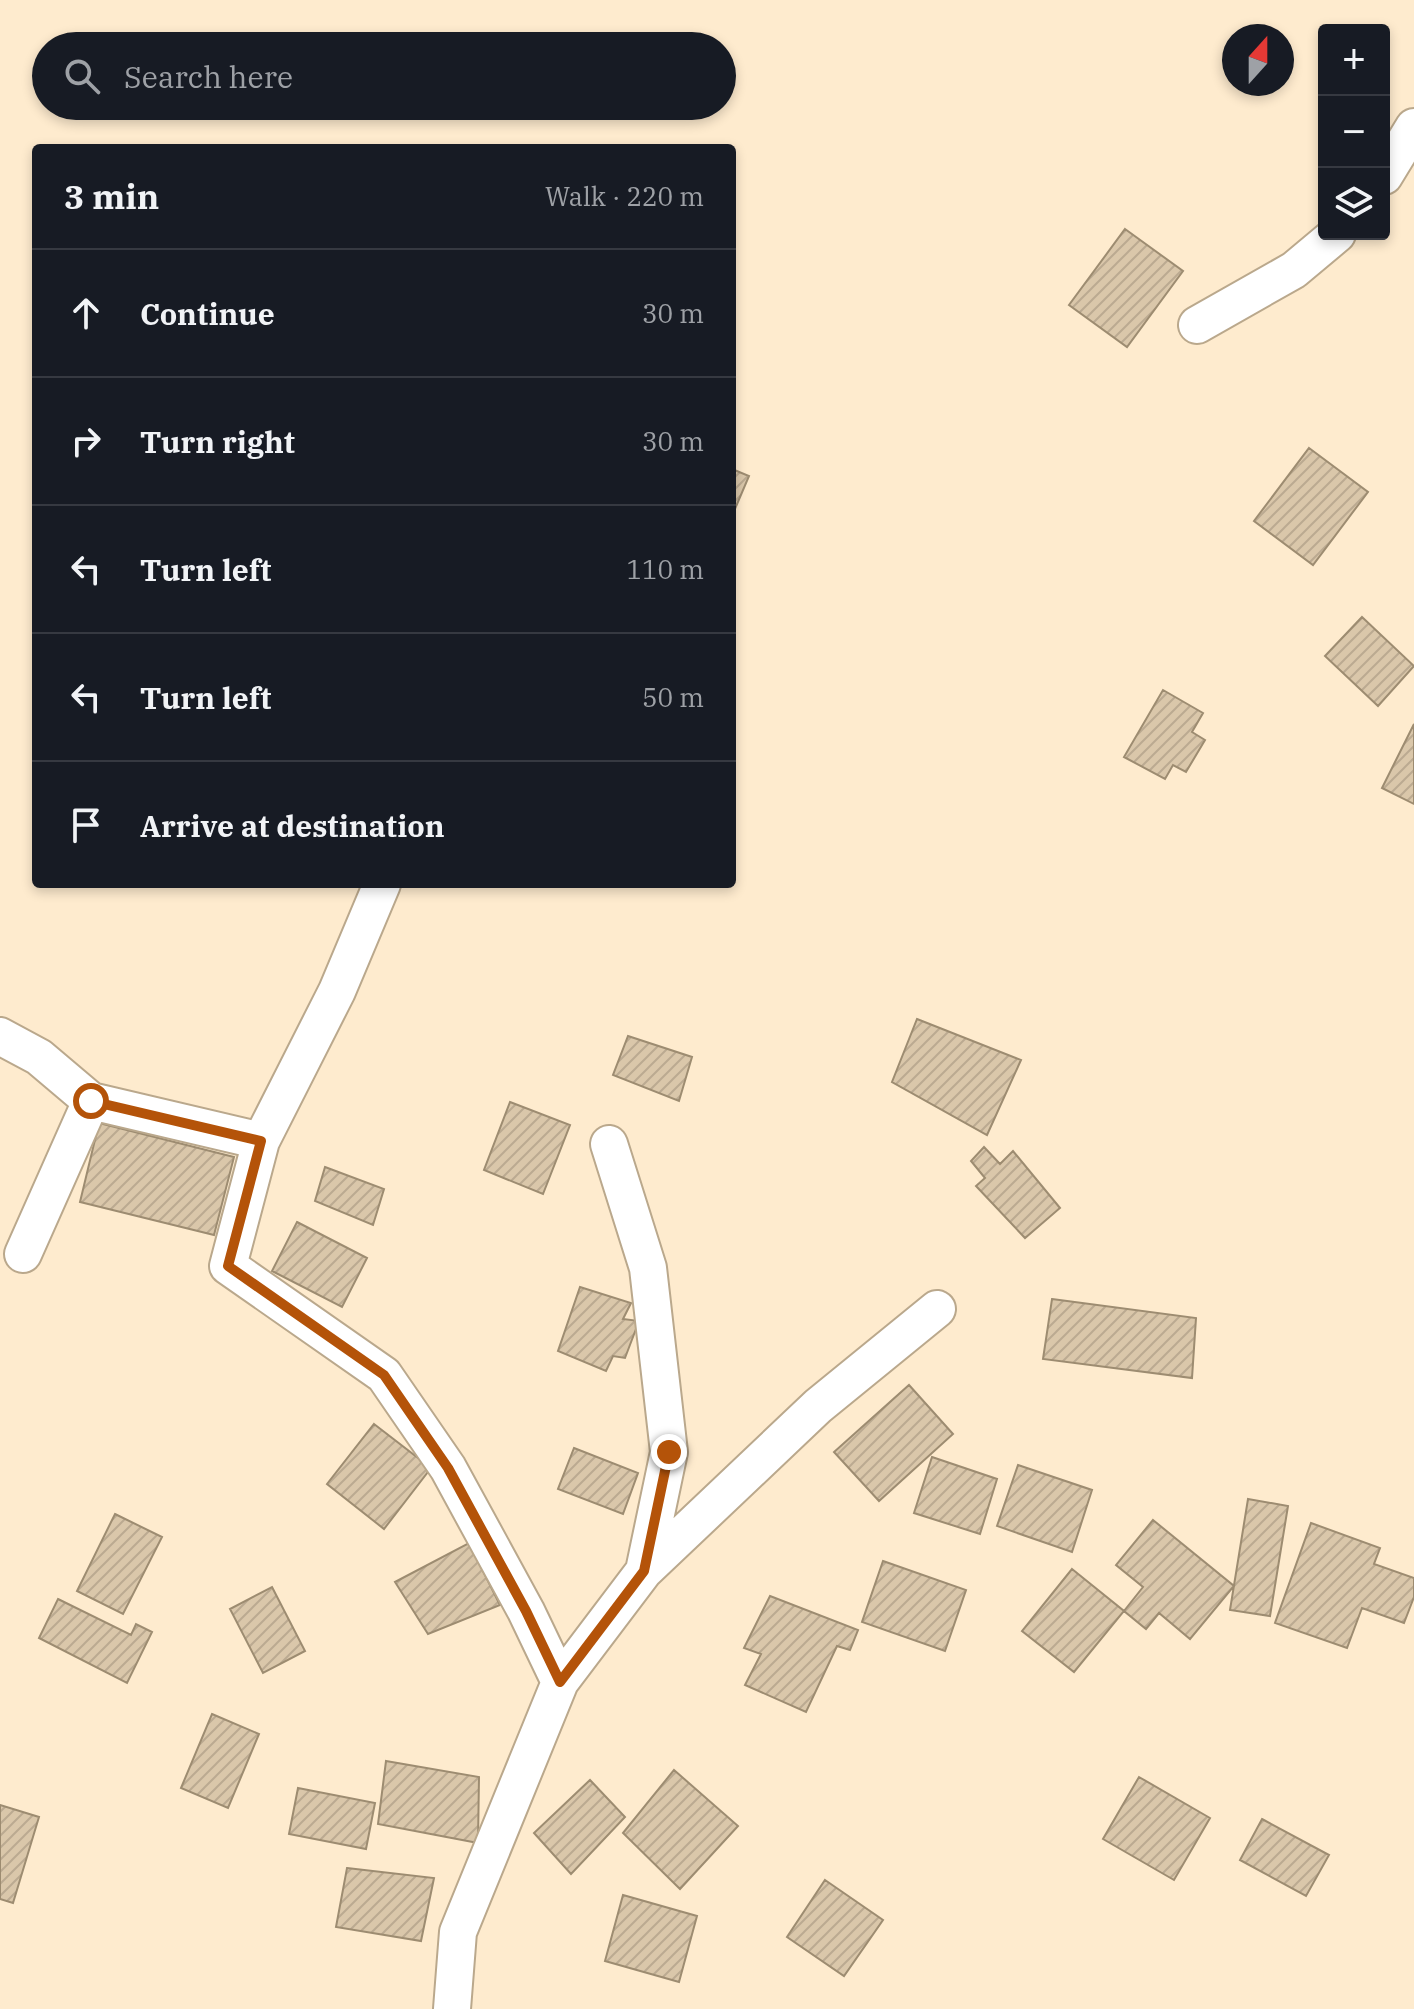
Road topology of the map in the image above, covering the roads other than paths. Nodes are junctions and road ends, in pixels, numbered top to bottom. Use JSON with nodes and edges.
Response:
{"nodes":[{"id":1,"x":1414,"y":127,"type":"edge"},
{"id":2,"x":1389,"y":168,"type":"edge"},
{"id":3,"x":1330,"y":240,"type":"edge"},
{"id":4,"x":1197,"y":325,"type":"dead end"},
{"id":5,"x":380,"y":888,"type":"edge"},
{"id":6,"x":0,"y":1036,"type":"edge"},
{"id":7,"x":91,"y":1101,"type":"junction"},
{"id":8,"x":261,"y":1141,"type":"junction"},
{"id":9,"x":609,"y":1144,"type":"dead end"},
{"id":10,"x":23,"y":1254,"type":"dead end"},
{"id":11,"x":937,"y":1309,"type":"dead end"},
{"id":12,"x":644,"y":1571,"type":"junction"},
{"id":13,"x":560,"y":1682,"type":"junction"},
{"id":14,"x":452,"y":2009,"type":"edge"}],
"edges":[{"from":1,"to":2,"type":"street"},
{"from":3,"to":4,"type":"street"},
{"from":5,"to":8,"type":"street"},
{"from":6,"to":7,"type":"street"},
{"from":7,"to":8,"type":"street"},
{"from":7,"to":10,"type":"street"},
{"from":8,"to":13,"type":"street"},
{"from":9,"to":12,"type":"street"},
{"from":11,"to":12,"type":"street"},
{"from":12,"to":13,"type":"street"},
{"from":13,"to":14,"type":"street"}]}
